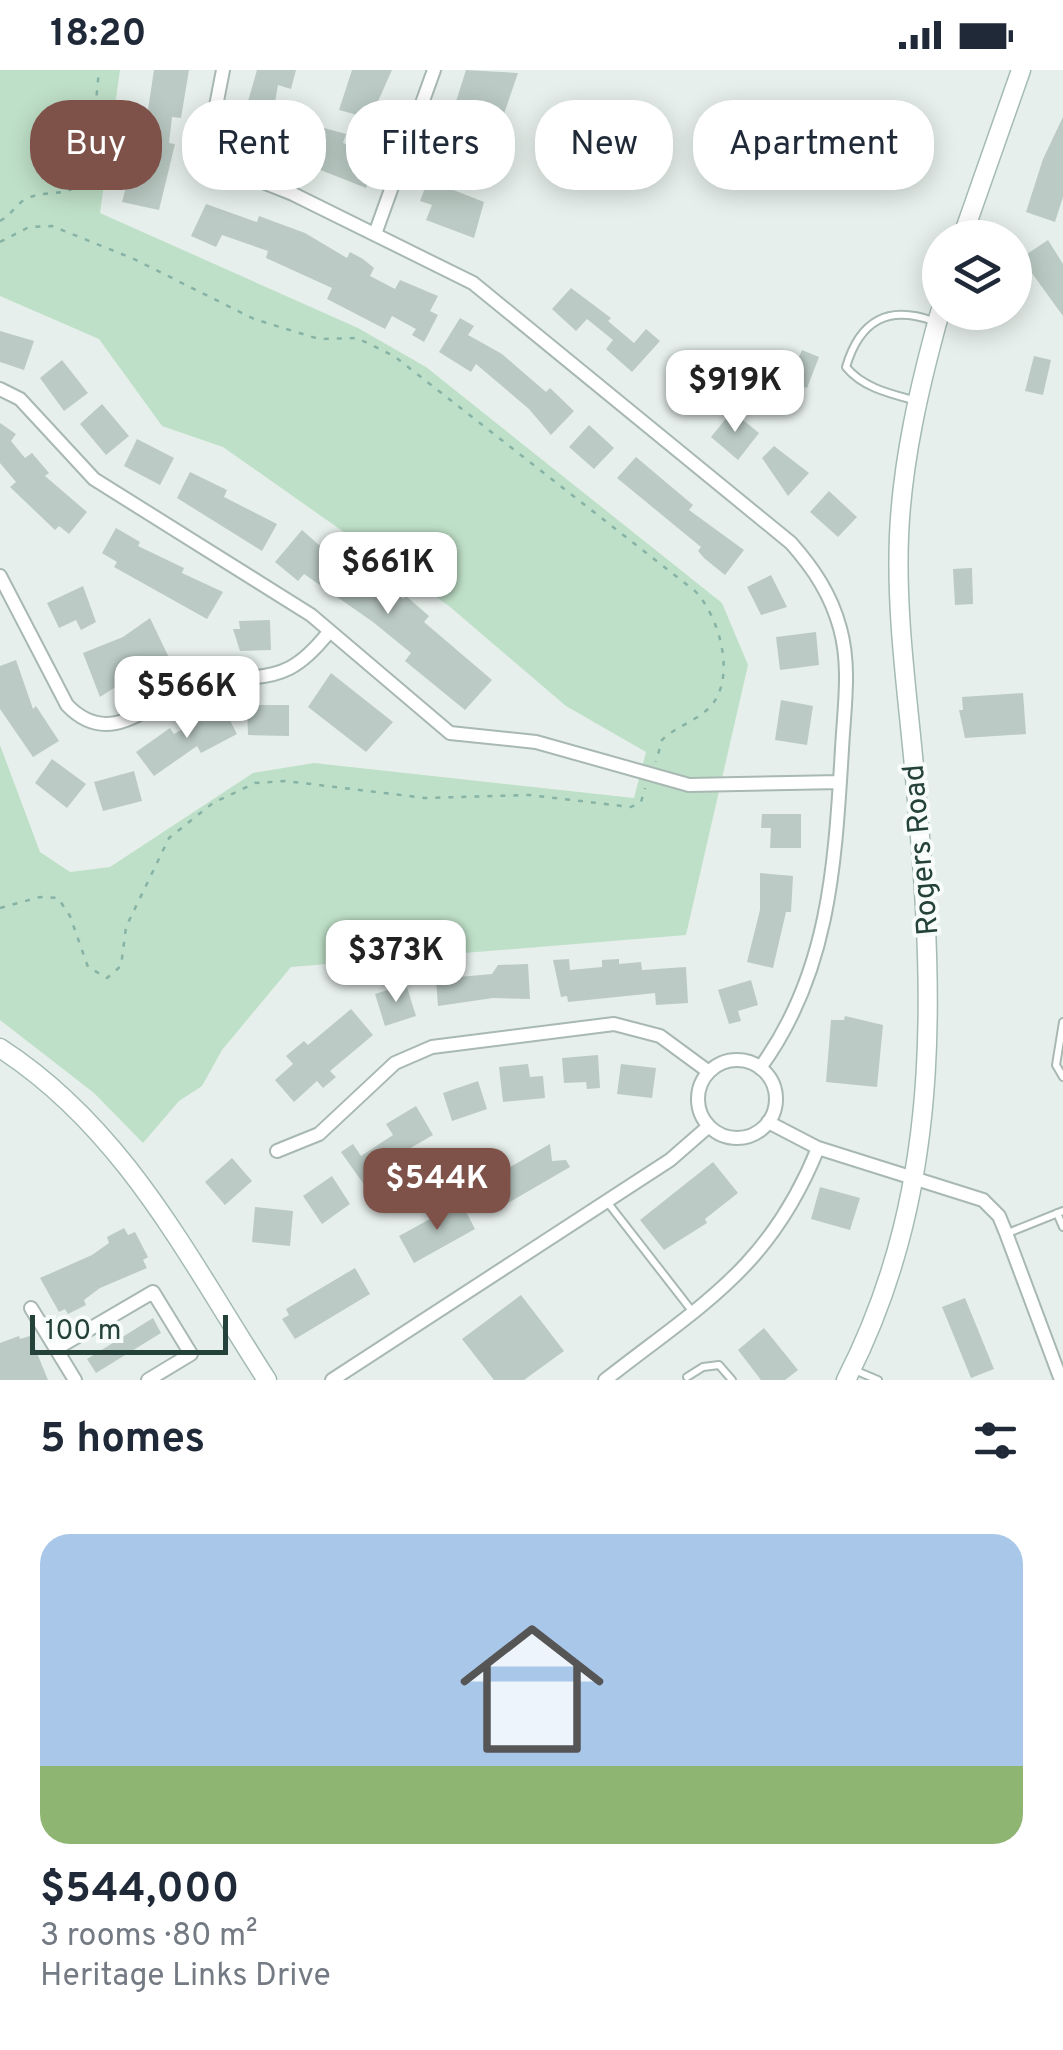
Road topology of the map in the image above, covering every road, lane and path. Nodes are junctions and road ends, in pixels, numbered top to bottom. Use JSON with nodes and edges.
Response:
{"nodes":[{"id":1,"x":99,"y":70,"type":"edge"},
{"id":2,"x":224,"y":70,"type":"edge"},
{"id":3,"x":434,"y":70,"type":"edge"},
{"id":4,"x":1021,"y":70,"type":"edge"},
{"id":5,"x":968,"y":220,"type":"edge"},
{"id":6,"x":0,"y":221,"type":"edge"},
{"id":7,"x":375,"y":234,"type":"junction"},
{"id":8,"x":0,"y":242,"type":"edge"},
{"id":9,"x":922,"y":314,"type":"edge"},
{"id":10,"x":936,"y":330,"type":"edge"},
{"id":11,"x":0,"y":389,"type":"edge"},
{"id":12,"x":918,"y":402,"type":"junction"},
{"id":13,"x":0,"y":576,"type":"edge"},
{"id":14,"x":328,"y":632,"type":"junction"},
{"id":15,"x":650,"y":776,"type":"junction"},
{"id":16,"x":840,"y":782,"type":"junction"},
{"id":17,"x":0,"y":908,"type":"edge"},
{"id":18,"x":1063,"y":1022,"type":"edge"},
{"id":19,"x":0,"y":1048,"type":"edge"},
{"id":20,"x":760,"y":1068,"type":"junction"},
{"id":21,"x":709,"y":1072,"type":"junction"},
{"id":22,"x":1063,"y":1077,"type":"edge"},
{"id":23,"x":768,"y":1122,"type":"junction"},
{"id":24,"x":709,"y":1126,"type":"junction"},
{"id":25,"x":818,"y":1148,"type":"junction"},
{"id":26,"x":276,"y":1151,"type":"dead end"},
{"id":27,"x":916,"y":1176,"type":"junction"},
{"id":28,"x":608,"y":1202,"type":"junction"},
{"id":29,"x":1060,"y":1212,"type":"edge"},
{"id":30,"x":1063,"y":1227,"type":"edge"},
{"id":31,"x":1006,"y":1233,"type":"junction"},
{"id":32,"x":31,"y":1308,"type":"dead end"},
{"id":33,"x":694,"y":1313,"type":"junction"},
{"id":34,"x":59,"y":1347,"type":"junction"},
{"id":35,"x":849,"y":1374,"type":"edge"},
{"id":36,"x":687,"y":1376,"type":"dead end"},
{"id":37,"x":75,"y":1380,"type":"edge"},
{"id":38,"x":148,"y":1380,"type":"edge"},
{"id":39,"x":267,"y":1380,"type":"edge"},
{"id":40,"x":332,"y":1380,"type":"edge"},
{"id":41,"x":605,"y":1380,"type":"edge"},
{"id":42,"x":732,"y":1380,"type":"edge"},
{"id":43,"x":878,"y":1380,"type":"edge"},
{"id":44,"x":1061,"y":1380,"type":"edge"}],
"edges":[{"from":1,"to":6,"type":"path"},
{"from":2,"to":7,"type":"street"},
{"from":3,"to":7,"type":"street"},
{"from":4,"to":5,"type":"main road"},
{"from":7,"to":16,"type":"street"},
{"from":8,"to":15,"type":"path"},
{"from":9,"to":12,"type":"lane"},
{"from":10,"to":12,"type":"main road","name":"Rogers Road"},
{"from":11,"to":14,"type":"street"},
{"from":12,"to":27,"type":"main road","name":"Rogers Road"},
{"from":13,"to":14,"type":"street"},
{"from":14,"to":15,"type":"street"},
{"from":15,"to":16,"type":"street"},
{"from":15,"to":17,"type":"path"},
{"from":16,"to":20,"type":"street"},
{"from":18,"to":22,"type":"lane"},
{"from":19,"to":39,"type":"main road"},
{"from":20,"to":21,"type":"street"},
{"from":20,"to":23,"type":"street"},
{"from":21,"to":24,"type":"street"},
{"from":21,"to":26,"type":"street"},
{"from":23,"to":24,"type":"street"},
{"from":23,"to":25,"type":"street"},
{"from":24,"to":28,"type":"street"},
{"from":25,"to":27,"type":"street"},
{"from":25,"to":33,"type":"street"},
{"from":27,"to":31,"type":"street"},
{"from":27,"to":35,"type":"main road","name":"Rogers Road"},
{"from":28,"to":33,"type":"lane"},
{"from":28,"to":40,"type":"street"},
{"from":29,"to":30,"type":"lane"},
{"from":29,"to":31,"type":"lane"},
{"from":31,"to":44,"type":"street"},
{"from":32,"to":34,"type":"street"},
{"from":33,"to":41,"type":"street"},
{"from":34,"to":37,"type":"street"},
{"from":34,"to":38,"type":"street"},
{"from":35,"to":43,"type":"lane"},
{"from":36,"to":42,"type":"lane"}]}
